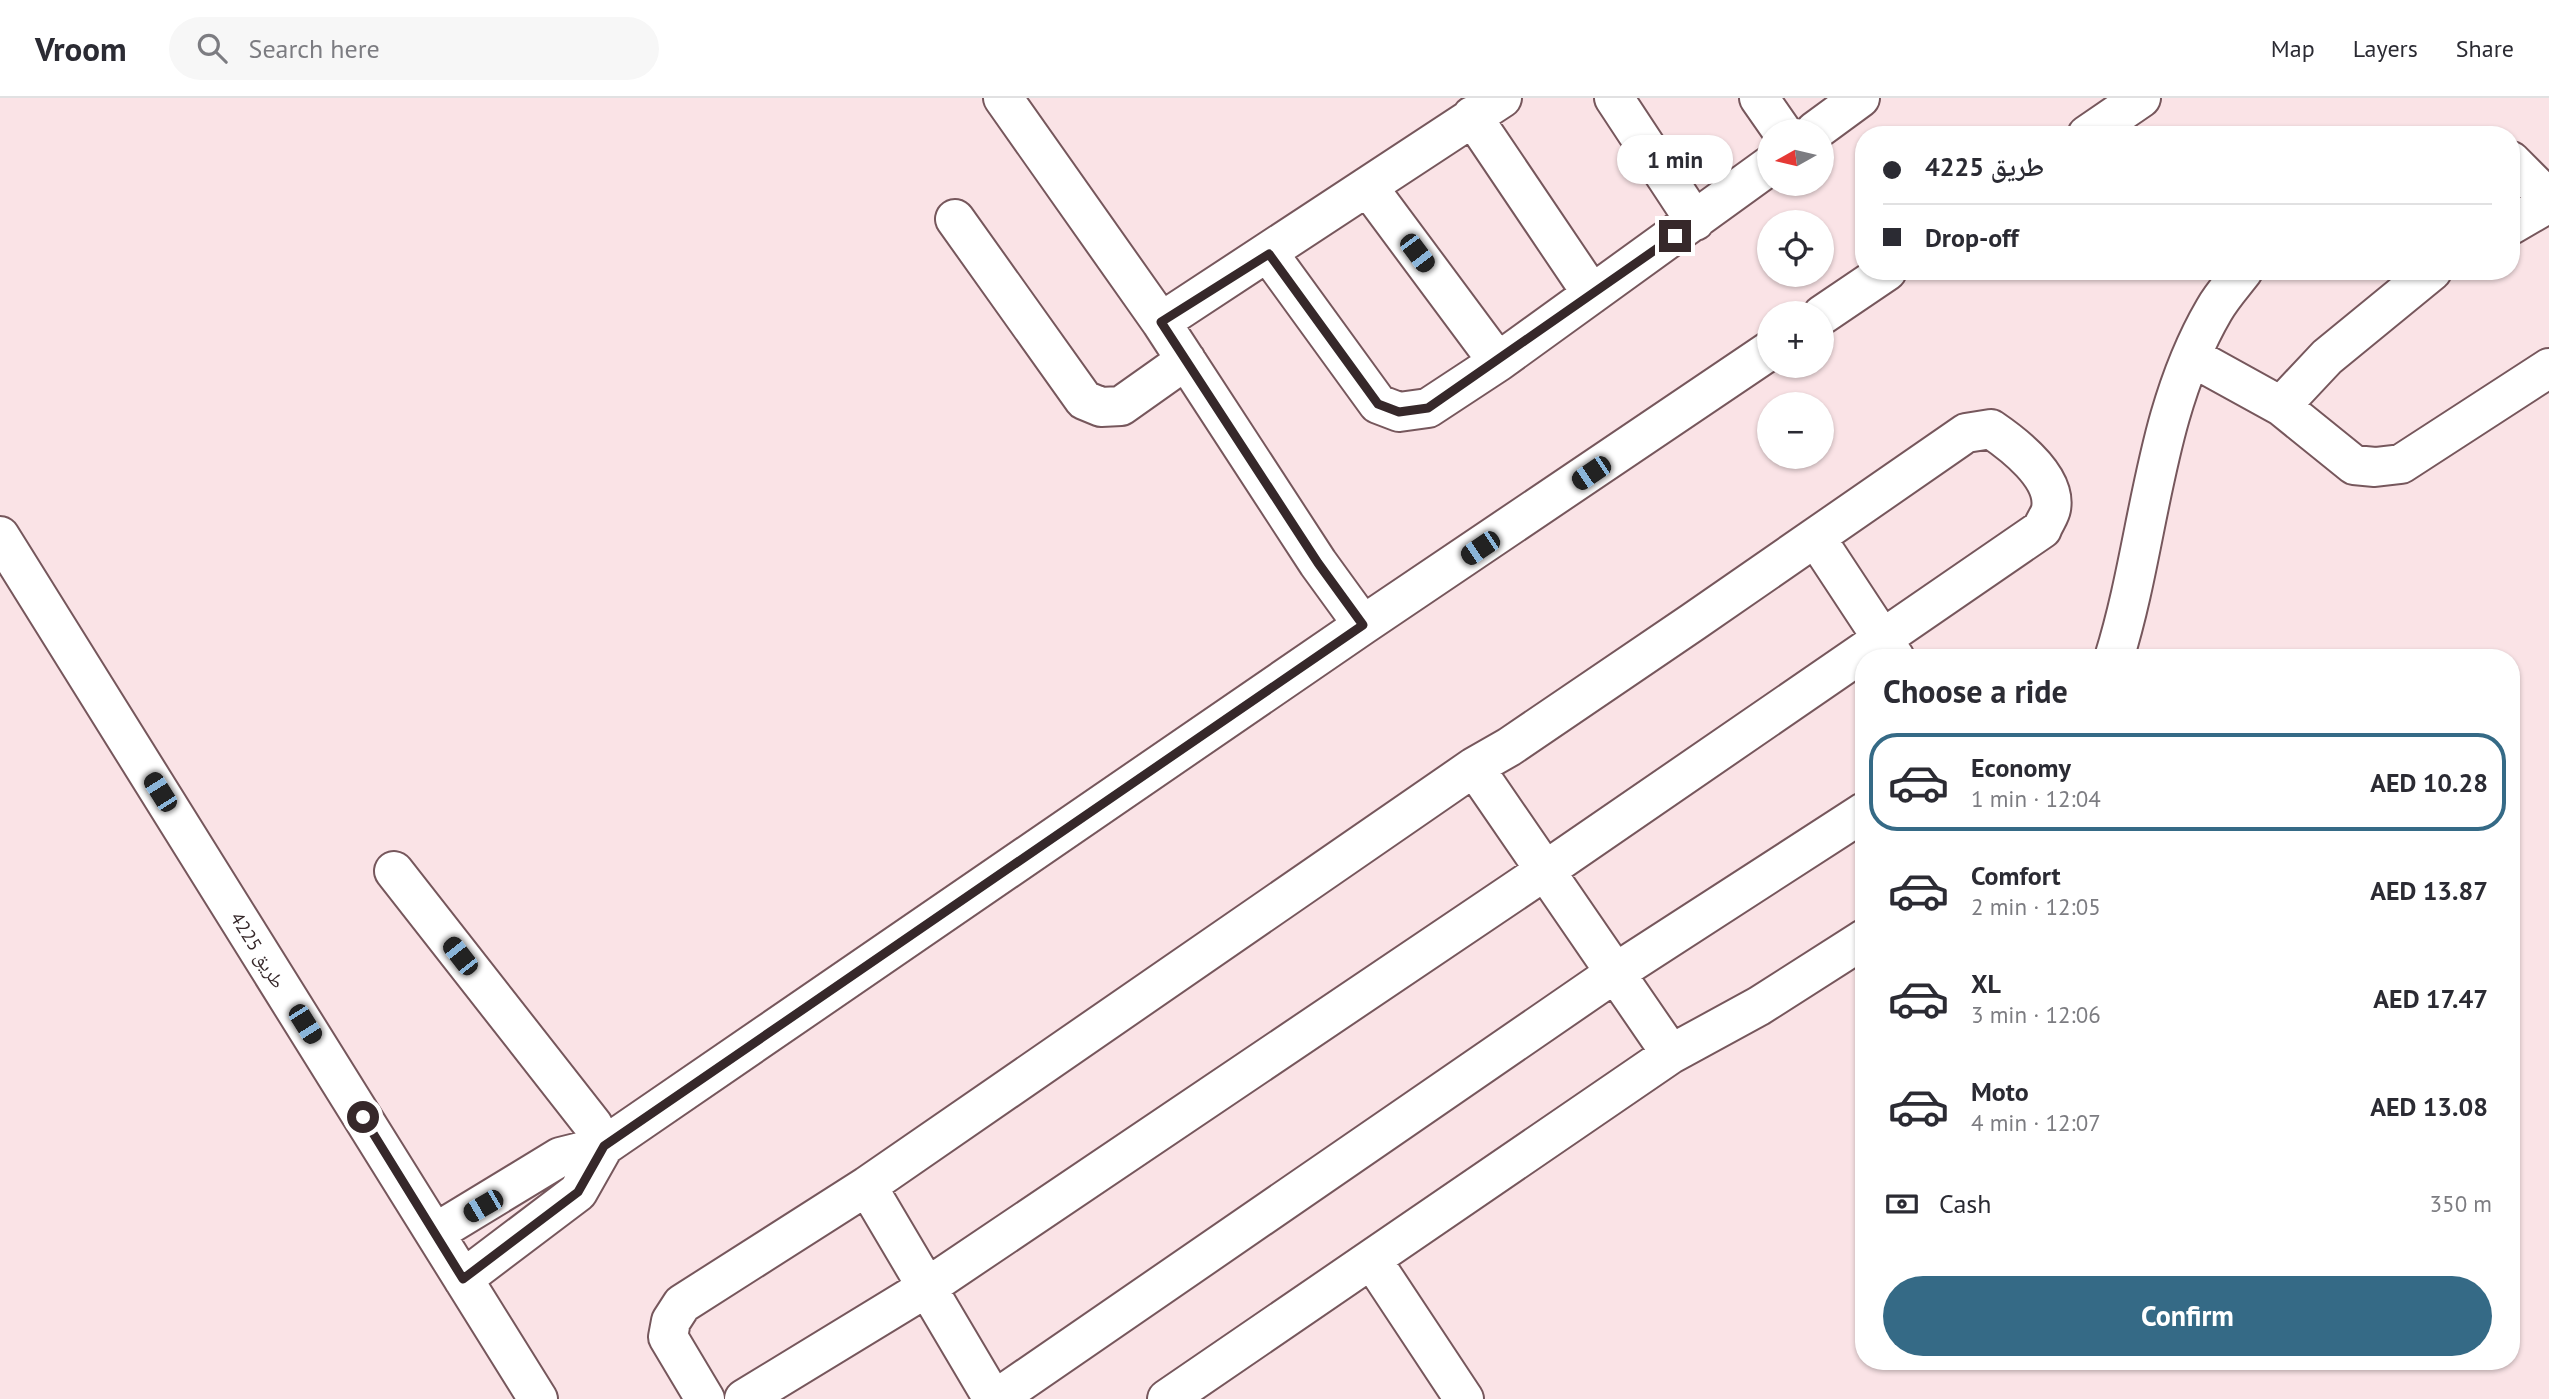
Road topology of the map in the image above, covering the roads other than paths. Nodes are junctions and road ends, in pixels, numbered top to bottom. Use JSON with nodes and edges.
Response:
{"nodes":[{"id":1,"x":1003,"y":98,"type":"edge"},
{"id":2,"x":1614,"y":98,"type":"edge"},
{"id":3,"x":1759,"y":98,"type":"edge"},
{"id":4,"x":1860,"y":98,"type":"edge"},
{"id":5,"x":2140,"y":98,"type":"edge"},
{"id":6,"x":1487,"y":107,"type":"edge"},
{"id":7,"x":1774,"y":119,"type":"edge"},
{"id":8,"x":1831,"y":119,"type":"edge"},
{"id":9,"x":2100,"y":126,"type":"edge"},
{"id":10,"x":2520,"y":170,"type":"edge"},
{"id":11,"x":1757,"y":175,"type":"edge"},
{"id":12,"x":1368,"y":187,"type":"junction"},
{"id":13,"x":2549,"y":201,"type":"edge"},
{"id":14,"x":956,"y":219,"type":"dead end"},
{"id":15,"x":2520,"y":219,"type":"edge"},
{"id":16,"x":1695,"y":221,"type":"junction"},
{"id":17,"x":1269,"y":254,"type":"junction"},
{"id":18,"x":1873,"y":280,"type":"edge"},
{"id":19,"x":2236,"y":280,"type":"edge"},
{"id":20,"x":2421,"y":280,"type":"edge"},
{"id":21,"x":1592,"y":293,"type":"junction"},
{"id":22,"x":1834,"y":308,"type":"edge"},
{"id":23,"x":1161,"y":322,"type":"junction"},
{"id":24,"x":2192,"y":357,"type":"junction"},
{"id":25,"x":1757,"y":359,"type":"edge"},
{"id":26,"x":1186,"y":360,"type":"junction"},
{"id":27,"x":1498,"y":362,"type":"junction"},
{"id":28,"x":2549,"y":368,"type":"edge"},
{"id":29,"x":2281,"y":406,"type":"junction"},
{"id":30,"x":0,"y":536,"type":"edge"},
{"id":31,"x":1816,"y":538,"type":"junction"},
{"id":32,"x":1363,"y":625,"type":"junction"},
{"id":33,"x":1889,"y":649,"type":"edge"},
{"id":34,"x":2116,"y":649,"type":"edge"},
{"id":35,"x":1855,"y":671,"type":"edge"},
{"id":36,"x":1474,"y":767,"type":"junction"},
{"id":37,"x":1855,"y":818,"type":"edge"},
{"id":38,"x":1546,"y":870,"type":"junction"},
{"id":39,"x":394,"y":871,"type":"dead end"},
{"id":40,"x":1855,"y":945,"type":"edge"},
{"id":41,"x":1615,"y":973,"type":"junction"},
{"id":42,"x":1671,"y":1054,"type":"junction"},
{"id":43,"x":604,"y":1146,"type":"junction"},
{"id":44,"x":867,"y":1186,"type":"junction"},
{"id":45,"x":435,"y":1233,"type":"junction"},
{"id":46,"x":1372,"y":1260,"type":"junction"},
{"id":47,"x":463,"y":1279,"type":"junction"},
{"id":48,"x":926,"y":1288,"type":"junction"},
{"id":49,"x":538,"y":1399,"type":"edge"},
{"id":50,"x":705,"y":1399,"type":"edge"},
{"id":51,"x":744,"y":1399,"type":"edge"},
{"id":52,"x":995,"y":1399,"type":"edge"},
{"id":53,"x":1167,"y":1399,"type":"edge"},
{"id":54,"x":1464,"y":1399,"type":"edge"}],
"edges":[{"from":1,"to":23,"type":"street"},
{"from":2,"to":16,"type":"street"},
{"from":3,"to":7,"type":"street"},
{"from":4,"to":8,"type":"street"},
{"from":5,"to":9,"type":"street"},
{"from":6,"to":12,"type":"street"},
{"from":6,"to":21,"type":"street"},
{"from":10,"to":13,"type":"street"},
{"from":11,"to":16,"type":"street"},
{"from":12,"to":17,"type":"street"},
{"from":12,"to":27,"type":"street"},
{"from":13,"to":15,"type":"street"},
{"from":14,"to":26,"type":"street"},
{"from":16,"to":21,"type":"street"},
{"from":17,"to":23,"type":"street"},
{"from":17,"to":27,"type":"street"},
{"from":18,"to":22,"type":"street"},
{"from":19,"to":24,"type":"street"},
{"from":20,"to":29,"type":"street"},
{"from":21,"to":27,"type":"street"},
{"from":23,"to":26,"type":"street"},
{"from":24,"to":29,"type":"street"},
{"from":24,"to":34,"type":"street"},
{"from":25,"to":32,"type":"street"},
{"from":26,"to":32,"type":"street"},
{"from":28,"to":29,"type":"street"},
{"from":30,"to":45,"type":"street","name":"طريق 4225"},
{"from":31,"to":33,"type":"street"},
{"from":31,"to":33,"type":"street"},
{"from":31,"to":36,"type":"street"},
{"from":32,"to":43,"type":"street"},
{"from":35,"to":38,"type":"street"},
{"from":36,"to":38,"type":"street"},
{"from":36,"to":44,"type":"street"},
{"from":37,"to":41,"type":"street"},
{"from":38,"to":41,"type":"street"},
{"from":38,"to":48,"type":"street"},
{"from":39,"to":43,"type":"street"},
{"from":40,"to":42,"type":"street"},
{"from":41,"to":42,"type":"street"},
{"from":41,"to":52,"type":"street"},
{"from":42,"to":46,"type":"street"},
{"from":43,"to":45,"type":"street"},
{"from":43,"to":47,"type":"street"},
{"from":44,"to":48,"type":"street"},
{"from":44,"to":50,"type":"street"},
{"from":45,"to":47,"type":"street","name":"طريق 4225"},
{"from":46,"to":53,"type":"street"},
{"from":46,"to":54,"type":"street"},
{"from":47,"to":49,"type":"street","name":"طريق 4225"},
{"from":48,"to":51,"type":"street"},
{"from":48,"to":52,"type":"street"}]}
